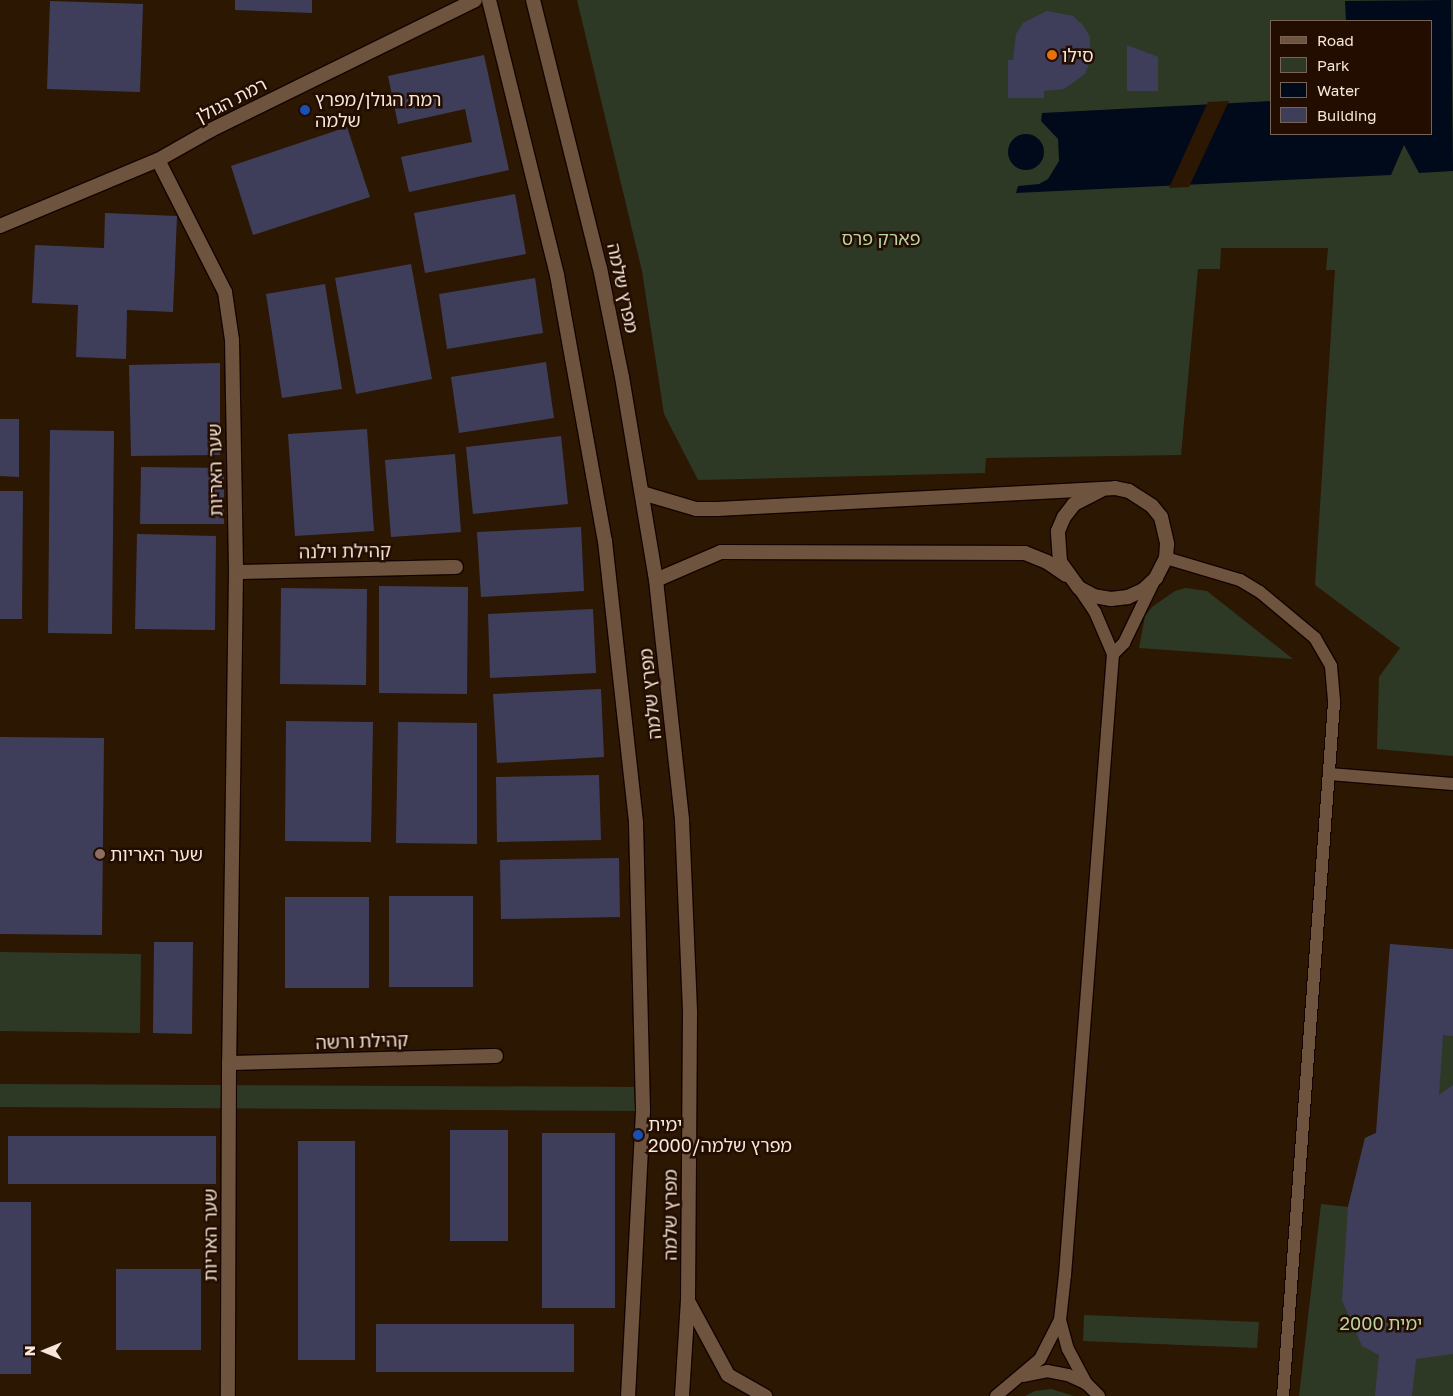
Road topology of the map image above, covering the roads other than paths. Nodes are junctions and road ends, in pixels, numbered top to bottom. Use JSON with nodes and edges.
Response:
{"nodes":[{"id":1,"x":474,"y":0,"type":"edge"},
{"id":2,"x":489,"y":0,"type":"edge"},
{"id":3,"x":532,"y":0,"type":"edge"},
{"id":4,"x":158,"y":160,"type":"junction"},
{"id":5,"x":0,"y":226,"type":"edge"},
{"id":6,"x":1102,"y":490,"type":"junction"},
{"id":7,"x":642,"y":493,"type":"junction"},
{"id":8,"x":1166,"y":558,"type":"junction"},
{"id":9,"x":456,"y":567,"type":"dead end"},
{"id":10,"x":236,"y":572,"type":"junction"},
{"id":11,"x":1068,"y":576,"type":"junction"},
{"id":12,"x":1156,"y":578,"type":"junction"},
{"id":13,"x":656,"y":580,"type":"junction"},
{"id":14,"x":1079,"y":588,"type":"junction"},
{"id":15,"x":1113,"y":654,"type":"junction"},
{"id":16,"x":1329,"y":774,"type":"junction"},
{"id":17,"x":1453,"y":784,"type":"edge"},
{"id":18,"x":496,"y":1056,"type":"dead end"},
{"id":19,"x":229,"y":1063,"type":"junction"},
{"id":20,"x":688,"y":1300,"type":"junction"},
{"id":21,"x":1060,"y":1320,"type":"junction"},
{"id":22,"x":1012,"y":1382,"type":"junction"},
{"id":23,"x":1087,"y":1384,"type":"junction"},
{"id":24,"x":228,"y":1396,"type":"edge"},
{"id":25,"x":628,"y":1396,"type":"edge"},
{"id":26,"x":682,"y":1396,"type":"edge"},
{"id":27,"x":765,"y":1396,"type":"edge"},
{"id":28,"x":996,"y":1396,"type":"edge"},
{"id":29,"x":1099,"y":1396,"type":"edge"},
{"id":30,"x":1283,"y":1396,"type":"edge"}],
"edges":[{"from":1,"to":4,"type":"street","name":"רמת הגולן"},
{"from":2,"to":25,"type":"street","name":"מפרץ שלמה"},
{"from":3,"to":7,"type":"street","name":"מפרץ שלמה"},
{"from":4,"to":5,"type":"street","name":"רמת הגולן"},
{"from":4,"to":10,"type":"street","name":"שער האריות"},
{"from":6,"to":7,"type":"street"},
{"from":6,"to":8,"type":"street"},
{"from":6,"to":11,"type":"street"},
{"from":7,"to":13,"type":"street","name":"מפרץ שלמה"},
{"from":8,"to":12,"type":"street"},
{"from":8,"to":16,"type":"lane"},
{"from":9,"to":10,"type":"street","name":"קהילת וילנה"},
{"from":10,"to":19,"type":"street","name":"שער האריות"},
{"from":11,"to":13,"type":"street"},
{"from":11,"to":14,"type":"street"},
{"from":12,"to":14,"type":"street"},
{"from":12,"to":15,"type":"lane"},
{"from":13,"to":20,"type":"street","name":"מפרץ שלמה"},
{"from":14,"to":15,"type":"lane"},
{"from":15,"to":21,"type":"lane"},
{"from":16,"to":17,"type":"lane"},
{"from":16,"to":30,"type":"lane"},
{"from":18,"to":19,"type":"street","name":"קהילת ורשה"},
{"from":19,"to":24,"type":"street","name":"שער האריות"},
{"from":20,"to":26,"type":"street","name":"מפרץ שלמה"},
{"from":20,"to":27,"type":"street"},
{"from":21,"to":22,"type":"lane"},
{"from":21,"to":23,"type":"lane"},
{"from":22,"to":23,"type":"lane"},
{"from":22,"to":28,"type":"lane"},
{"from":23,"to":29,"type":"lane"}]}
